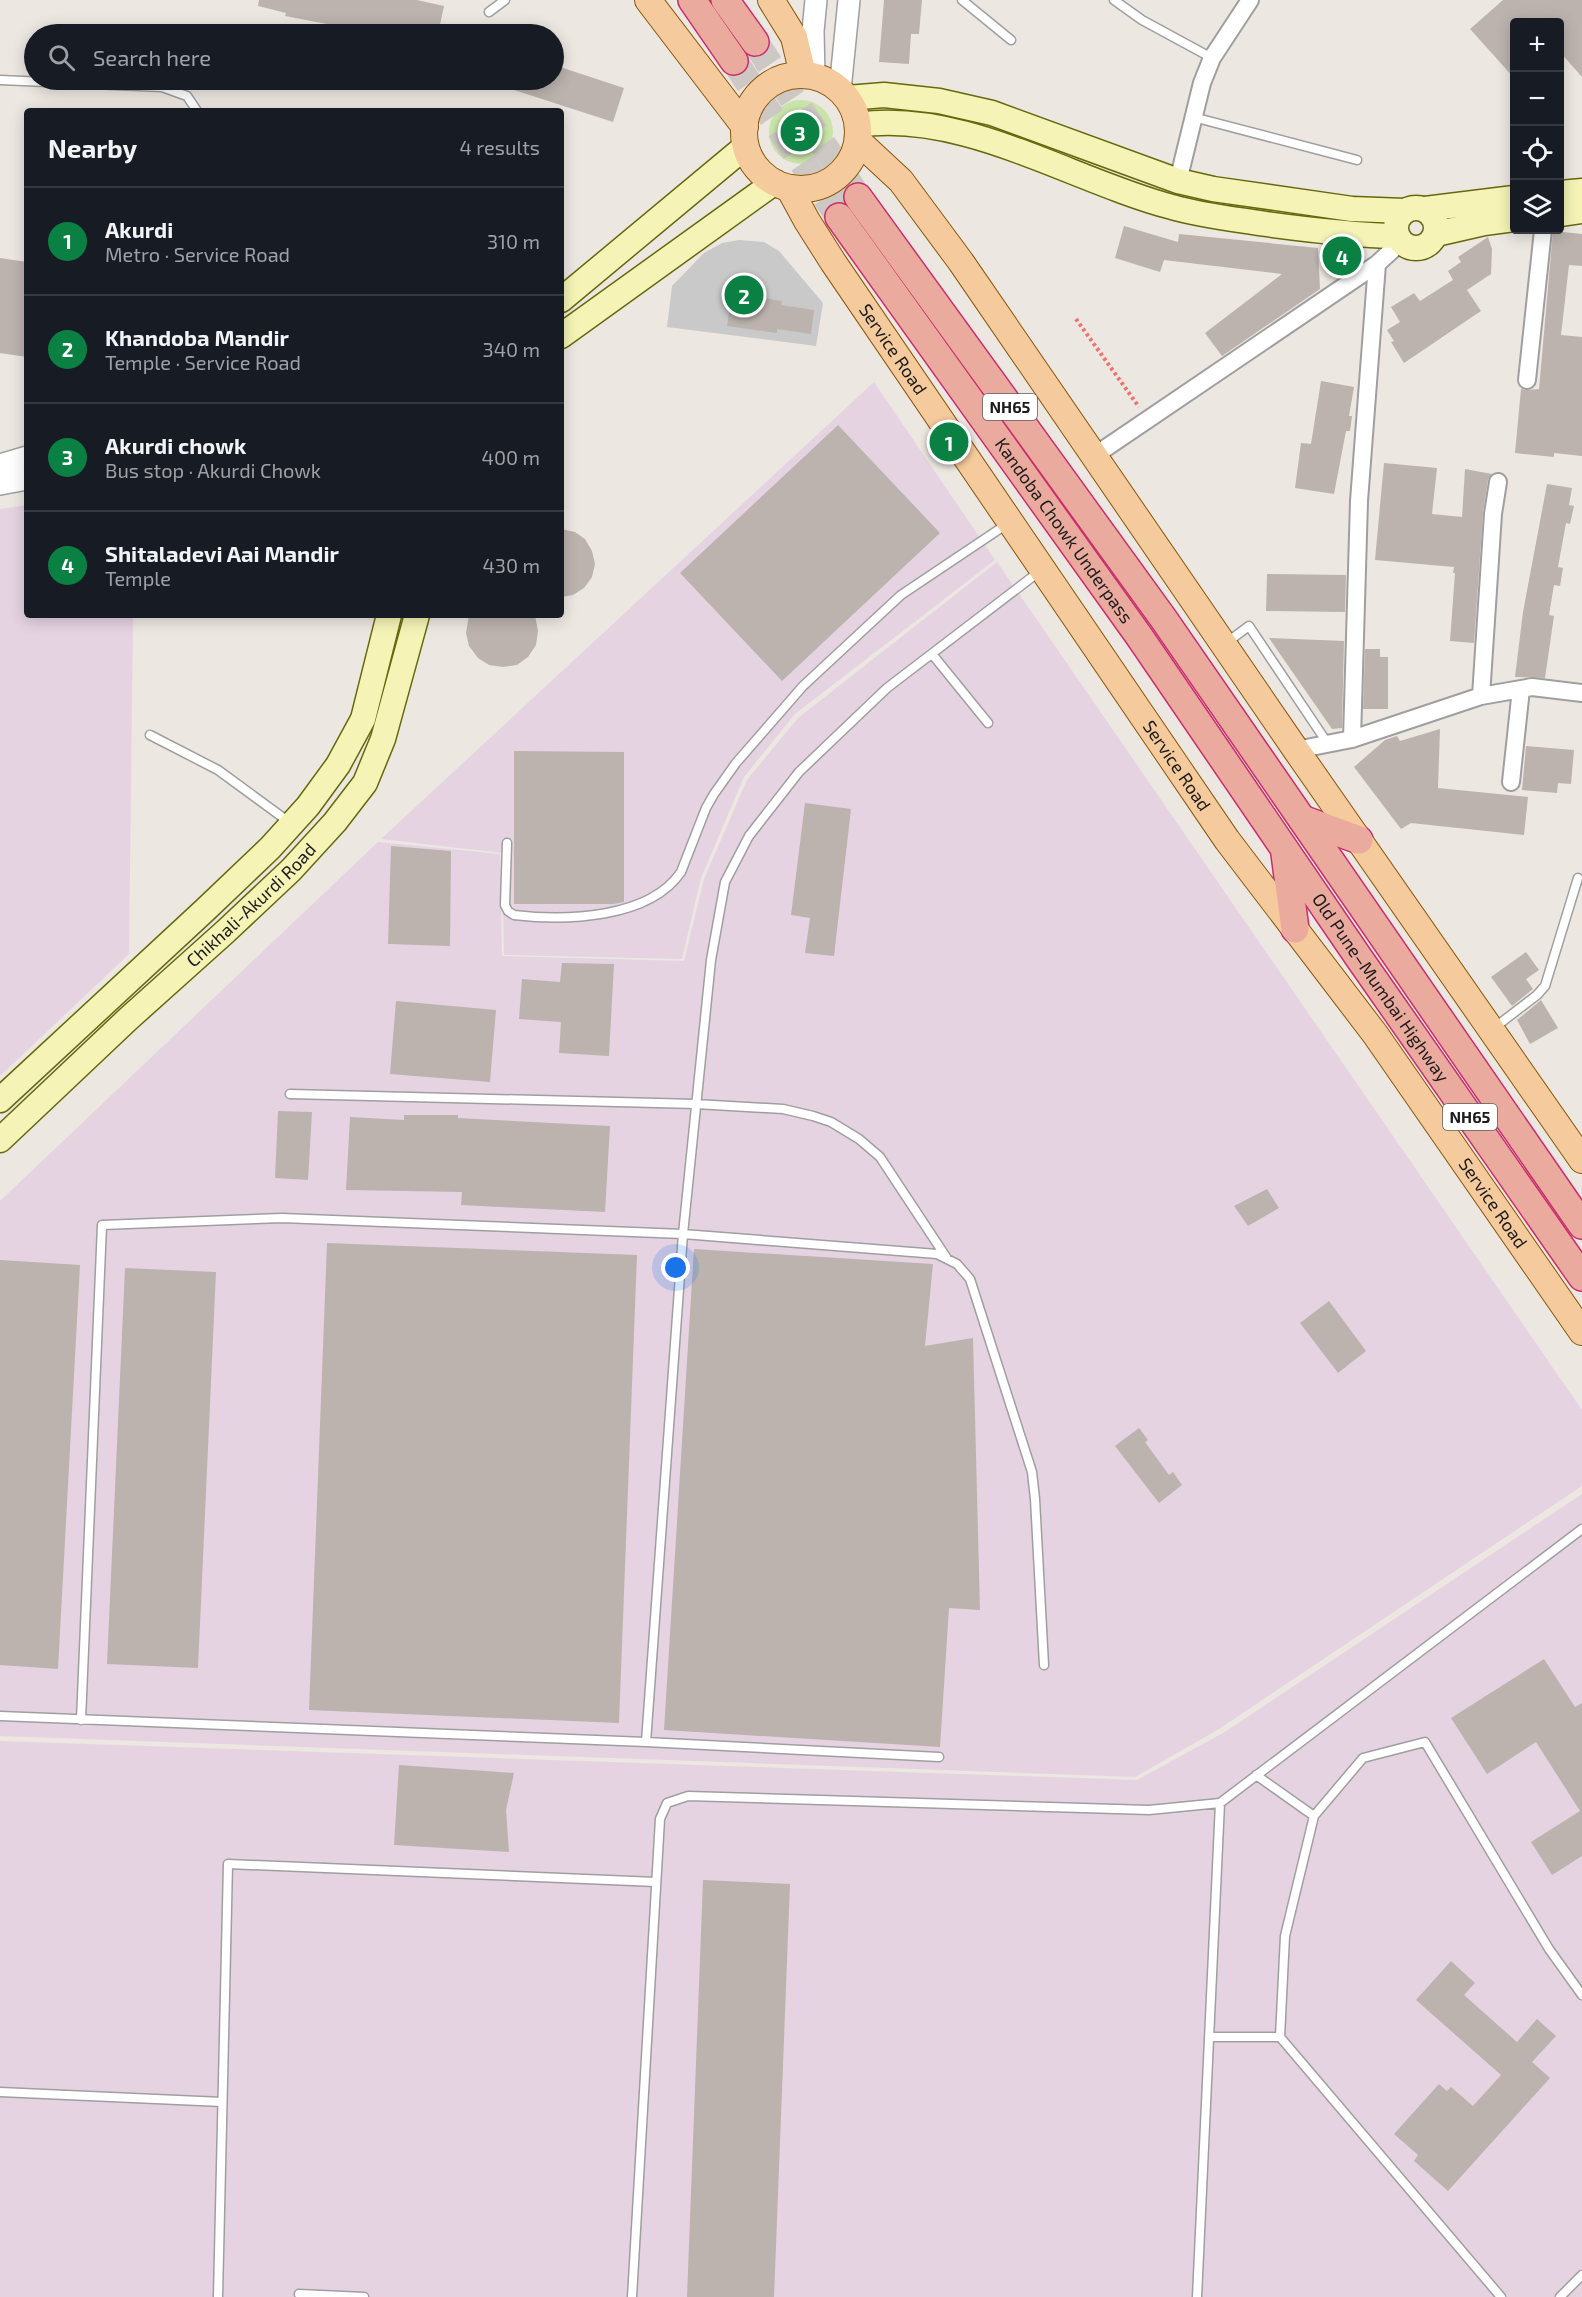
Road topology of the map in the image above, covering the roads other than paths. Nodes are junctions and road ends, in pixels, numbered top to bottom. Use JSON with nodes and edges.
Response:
{"nodes":[{"id":1,"x":505,"y":0,"type":"edge"},
{"id":2,"x":648,"y":0,"type":"edge"},
{"id":3,"x":692,"y":0,"type":"edge"},
{"id":4,"x":725,"y":0,"type":"edge"},
{"id":5,"x":771,"y":0,"type":"edge"},
{"id":6,"x":816,"y":0,"type":"edge"},
{"id":7,"x":849,"y":0,"type":"edge"},
{"id":8,"x":962,"y":0,"type":"edge"},
{"id":9,"x":1114,"y":0,"type":"edge"},
{"id":10,"x":1250,"y":0,"type":"edge"},
{"id":11,"x":489,"y":12,"type":"dead end"},
{"id":12,"x":1011,"y":40,"type":"dead end"},
{"id":13,"x":755,"y":42,"type":"tunnel mouth"},
{"id":14,"x":1212,"y":58,"type":"junction"},
{"id":15,"x":735,"y":61,"type":"tunnel mouth"},
{"id":16,"x":808,"y":76,"type":"junction"},
{"id":17,"x":0,"y":80,"type":"edge"},
{"id":18,"x":24,"y":81,"type":"edge"},
{"id":19,"x":170,"y":90,"type":"edge"},
{"id":20,"x":843,"y":94,"type":"junction"},
{"id":21,"x":195,"y":108,"type":"edge"},
{"id":22,"x":1193,"y":117,"type":"junction"},
{"id":23,"x":858,"y":133,"type":"junction"},
{"id":24,"x":745,"y":137,"type":"junction"},
{"id":25,"x":1357,"y":160,"type":"dead end"},
{"id":26,"x":1178,"y":181,"type":"junction"},
{"id":27,"x":782,"y":185,"type":"junction"},
{"id":28,"x":1582,"y":191,"type":"edge"},
{"id":29,"x":1564,"y":193,"type":"edge"},
{"id":30,"x":858,"y":197,"type":"tunnel mouth"},
{"id":31,"x":1510,"y":199,"type":"edge"},
{"id":32,"x":1415,"y":210,"type":"junction"},
{"id":33,"x":1582,"y":211,"type":"edge"},
{"id":34,"x":1564,"y":213,"type":"edge"},
{"id":35,"x":838,"y":217,"type":"tunnel mouth"},
{"id":36,"x":1510,"y":220,"type":"edge"},
{"id":37,"x":1436,"y":234,"type":"junction"},
{"id":38,"x":1543,"y":234,"type":"edge"},
{"id":39,"x":1399,"y":239,"type":"junction"},
{"id":40,"x":1377,"y":264,"type":"junction"},
{"id":41,"x":564,"y":297,"type":"edge"},
{"id":42,"x":564,"y":334,"type":"edge"},
{"id":43,"x":1527,"y":380,"type":"dead end"},
{"id":44,"x":1094,"y":456,"type":"junction"},
{"id":45,"x":24,"y":459,"type":"edge"},
{"id":46,"x":0,"y":465,"type":"edge"},
{"id":47,"x":24,"y":480,"type":"edge"},
{"id":48,"x":1498,"y":482,"type":"dead end"},
{"id":49,"x":0,"y":484,"type":"edge"},
{"id":50,"x":1010,"y":522,"type":"junction"},
{"id":51,"x":1043,"y":569,"type":"junction"},
{"id":52,"x":385,"y":618,"type":"edge"},
{"id":53,"x":416,"y":618,"type":"edge"},
{"id":54,"x":1224,"y":645,"type":"junction"},
{"id":55,"x":932,"y":654,"type":"junction"},
{"id":56,"x":1521,"y":689,"type":"junction"},
{"id":57,"x":1582,"y":693,"type":"edge"},
{"id":58,"x":1481,"y":696,"type":"junction"},
{"id":59,"x":988,"y":723,"type":"dead end"},
{"id":60,"x":150,"y":735,"type":"dead end"},
{"id":61,"x":1352,"y":739,"type":"junction"},
{"id":62,"x":1328,"y":744,"type":"junction"},
{"id":63,"x":1296,"y":750,"type":"junction"},
{"id":64,"x":1511,"y":782,"type":"dead end"},
{"id":65,"x":1302,"y":819,"type":"junction"},
{"id":66,"x":291,"y":824,"type":"junction"},
{"id":67,"x":1359,"y":840,"type":"junction"},
{"id":68,"x":507,"y":843,"type":"dead end"},
{"id":69,"x":1284,"y":847,"type":"junction"},
{"id":70,"x":1578,"y":878,"type":"dead end"},
{"id":71,"x":1295,"y":929,"type":"junction"},
{"id":72,"x":1491,"y":1030,"type":"junction"},
{"id":73,"x":291,"y":1094,"type":"dead end"},
{"id":74,"x":0,"y":1100,"type":"edge"},
{"id":75,"x":696,"y":1104,"type":"junction"},
{"id":76,"x":0,"y":1140,"type":"edge"},
{"id":77,"x":1582,"y":1160,"type":"edge"},
{"id":78,"x":1582,"y":1225,"type":"edge"},
{"id":79,"x":683,"y":1234,"type":"junction"},
{"id":80,"x":946,"y":1258,"type":"junction"},
{"id":81,"x":1582,"y":1276,"type":"edge"},
{"id":82,"x":1582,"y":1332,"type":"edge"},
{"id":83,"x":1582,"y":1529,"type":"edge"},
{"id":84,"x":1044,"y":1665,"type":"dead end"},
{"id":85,"x":0,"y":1716,"type":"edge"},
{"id":86,"x":81,"y":1720,"type":"junction"},
{"id":87,"x":646,"y":1742,"type":"junction"},
{"id":88,"x":939,"y":1757,"type":"dead end"},
{"id":89,"x":1256,"y":1775,"type":"junction"},
{"id":90,"x":1220,"y":1803,"type":"junction"},
{"id":91,"x":1314,"y":1815,"type":"junction"},
{"id":92,"x":656,"y":1882,"type":"junction"},
{"id":93,"x":1582,"y":1995,"type":"edge"},
{"id":94,"x":1209,"y":2037,"type":"junction"},
{"id":95,"x":1280,"y":2037,"type":"junction"},
{"id":96,"x":0,"y":2092,"type":"edge"},
{"id":97,"x":222,"y":2102,"type":"junction"},
{"id":98,"x":1582,"y":2276,"type":"edge"},
{"id":99,"x":299,"y":2294,"type":"dead end"},
{"id":100,"x":218,"y":2297,"type":"edge"},
{"id":101,"x":364,"y":2297,"type":"edge"},
{"id":102,"x":632,"y":2297,"type":"edge"},
{"id":103,"x":1197,"y":2297,"type":"edge"},
{"id":104,"x":1501,"y":2297,"type":"edge"},
{"id":105,"x":1560,"y":2297,"type":"edge"}],
"edges":[{"from":1,"to":11,"type":"lane"},
{"from":2,"to":24,"type":"main road"},
{"from":3,"to":15,"type":"highway"},
{"from":4,"to":13,"type":"highway"},
{"from":5,"to":16,"type":"main road"},
{"from":6,"to":16,"type":"street"},
{"from":7,"to":20,"type":"street"},
{"from":8,"to":12,"type":"lane"},
{"from":9,"to":14,"type":"lane"},
{"from":10,"to":14,"type":"street"},
{"from":14,"to":22,"type":"street"},
{"from":16,"to":20,"type":"main road"},
{"from":16,"to":24,"type":"main road"},
{"from":17,"to":18,"type":"lane"},
{"from":19,"to":21,"type":"lane"},
{"from":20,"to":23,"type":"main road"},
{"from":20,"to":26,"type":"main road"},
{"from":22,"to":25,"type":"lane"},
{"from":22,"to":26,"type":"street"},
{"from":23,"to":27,"type":"main road"},
{"from":23,"to":39,"type":"main road"},
{"from":23,"to":44,"type":"main road"},
{"from":24,"to":27,"type":"main road"},
{"from":24,"to":41,"type":"main road"},
{"from":26,"to":32,"type":"main road"},
{"from":27,"to":42,"type":"main road"},
{"from":27,"to":50,"type":"main road","name":"Service Road"},
{"from":28,"to":29,"type":"main road"},
{"from":30,"to":65,"type":"highway","name":"Kandoba Chowk Underpass","number":"NH65"},
{"from":31,"to":32,"type":"main road"},
{"from":32,"to":37,"type":"main road"},
{"from":32,"to":39,"type":"main road"},
{"from":33,"to":34,"type":"main road"},
{"from":35,"to":69,"type":"highway","name":"Kandoba Chowk Underpass","number":"NH65"},
{"from":36,"to":37,"type":"main road"},
{"from":37,"to":39,"type":"main road"},
{"from":38,"to":43,"type":"street"},
{"from":39,"to":40,"type":"street"},
{"from":40,"to":44,"type":"street"},
{"from":40,"to":61,"type":"street"},
{"from":44,"to":54,"type":"main road"},
{"from":45,"to":46,"type":"street"},
{"from":47,"to":49,"type":"street"},
{"from":48,"to":58,"type":"street"},
{"from":50,"to":51,"type":"main road","name":"Service Road"},
{"from":50,"to":68,"type":"lane"},
{"from":51,"to":55,"type":"lane"},
{"from":51,"to":71,"type":"main road","name":"Service Road"},
{"from":52,"to":66,"type":"main road","name":"Chikhali-Akurdi Road"},
{"from":53,"to":76,"type":"main road","name":"Chikhali-Akurdi Road"},
{"from":54,"to":62,"type":"lane"},
{"from":54,"to":63,"type":"main road"},
{"from":55,"to":59,"type":"lane"},
{"from":55,"to":75,"type":"lane"},
{"from":56,"to":57,"type":"street"},
{"from":56,"to":58,"type":"street"},
{"from":56,"to":64,"type":"street"},
{"from":58,"to":61,"type":"street"},
{"from":60,"to":66,"type":"lane"},
{"from":61,"to":62,"type":"street"},
{"from":62,"to":63,"type":"street"},
{"from":63,"to":67,"type":"main road"},
{"from":65,"to":67,"type":"highway"},
{"from":65,"to":78,"type":"highway","name":"Old Pune–Mumbai Highway","number":"NH65"},
{"from":66,"to":74,"type":"main road","name":"Chikhali-Akurdi Road"},
{"from":67,"to":72,"type":"main road"},
{"from":69,"to":71,"type":"highway"},
{"from":69,"to":81,"type":"highway","name":"Old Pune–Mumbai Highway","number":"NH65"},
{"from":70,"to":72,"type":"lane"},
{"from":71,"to":82,"type":"main road","name":"Service Road"},
{"from":72,"to":77,"type":"main road"},
{"from":73,"to":75,"type":"lane"},
{"from":75,"to":79,"type":"lane"},
{"from":75,"to":80,"type":"lane"},
{"from":79,"to":80,"type":"lane"},
{"from":79,"to":86,"type":"lane"},
{"from":79,"to":87,"type":"lane"},
{"from":80,"to":84,"type":"lane"},
{"from":83,"to":89,"type":"lane"},
{"from":85,"to":86,"type":"lane"},
{"from":86,"to":87,"type":"lane"},
{"from":87,"to":88,"type":"lane"},
{"from":89,"to":90,"type":"lane"},
{"from":89,"to":91,"type":"lane"},
{"from":90,"to":92,"type":"lane"},
{"from":90,"to":94,"type":"lane"},
{"from":91,"to":93,"type":"lane"},
{"from":91,"to":95,"type":"lane"},
{"from":92,"to":97,"type":"lane"},
{"from":92,"to":102,"type":"lane"},
{"from":94,"to":95,"type":"lane"},
{"from":94,"to":103,"type":"lane"},
{"from":95,"to":104,"type":"lane"},
{"from":96,"to":97,"type":"lane"},
{"from":97,"to":100,"type":"lane"},
{"from":98,"to":105,"type":"lane"},
{"from":99,"to":101,"type":"lane"}]}
